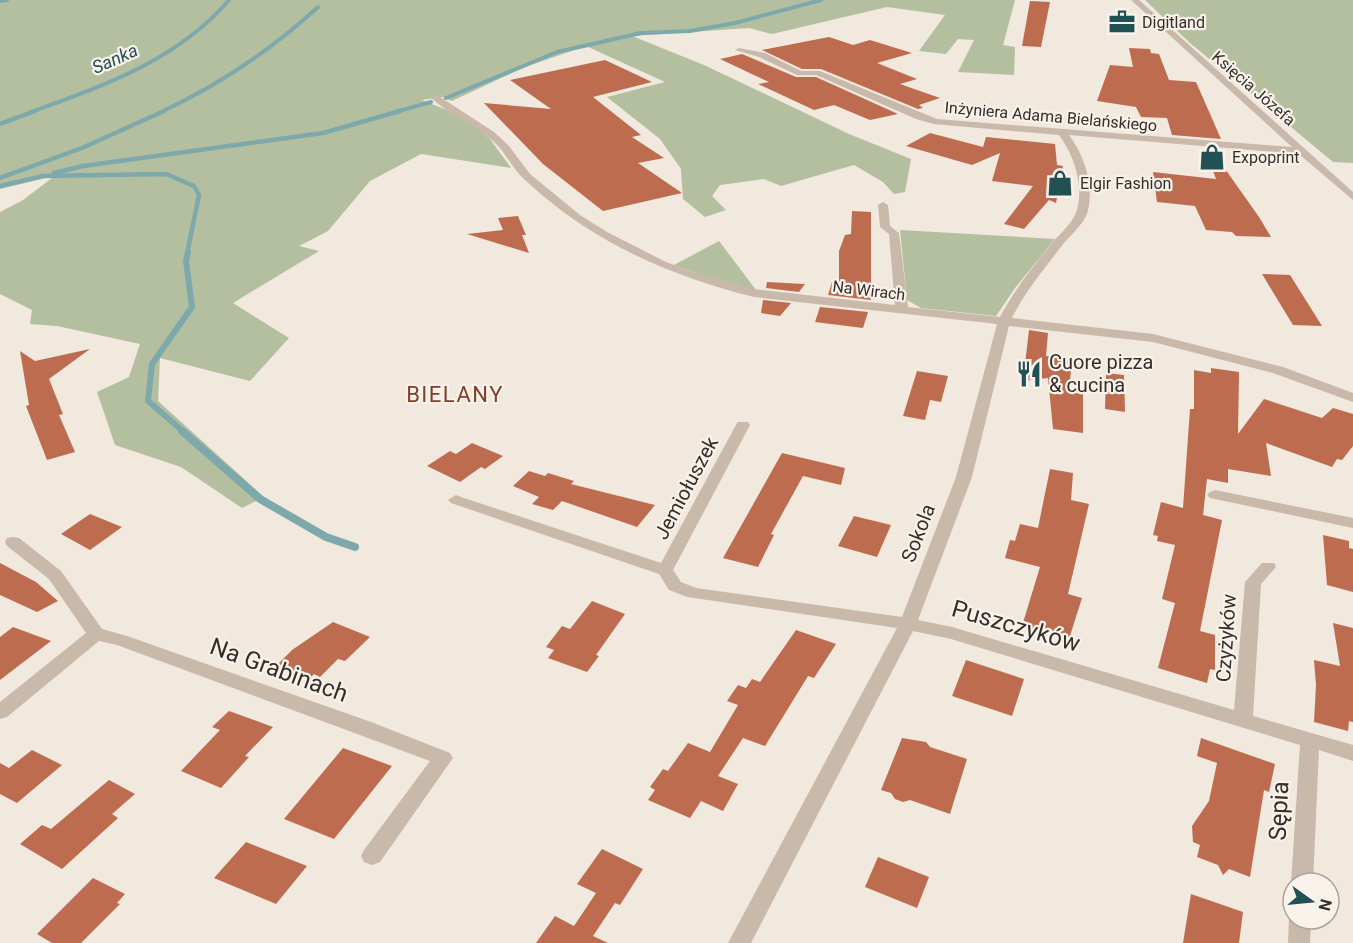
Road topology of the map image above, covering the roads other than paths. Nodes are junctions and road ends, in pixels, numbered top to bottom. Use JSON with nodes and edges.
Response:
{"nodes":[{"id":1,"x":1135,"y":0,"type":"edge"},
{"id":2,"x":739,"y":50,"type":"dead end"},
{"id":3,"x":434,"y":97,"type":"dead end"},
{"id":4,"x":1063,"y":133,"type":"junction"},
{"id":5,"x":1302,"y":151,"type":"junction"},
{"id":6,"x":1353,"y":197,"type":"edge"},
{"id":7,"x":883,"y":205,"type":"dead end"},
{"id":8,"x":902,"y":310,"type":"junction"},
{"id":9,"x":1004,"y":322,"type":"junction"},
{"id":10,"x":1353,"y":398,"type":"edge"},
{"id":11,"x":743,"y":425,"type":"dead end"},
{"id":12,"x":1215,"y":495,"type":"dead end"},
{"id":13,"x":456,"y":500,"type":"dead end"},
{"id":14,"x":1353,"y":523,"type":"edge"},
{"id":15,"x":13,"y":542,"type":"dead end"},
{"id":16,"x":1268,"y":567,"type":"dead end"},
{"id":17,"x":665,"y":570,"type":"junction"},
{"id":18,"x":908,"y":624,"type":"junction"},
{"id":19,"x":96,"y":634,"type":"junction"},
{"id":20,"x":0,"y":712,"type":"edge"},
{"id":21,"x":1243,"y":719,"type":"junction"},
{"id":22,"x":1311,"y":742,"type":"junction"},
{"id":23,"x":1353,"y":753,"type":"edge"},
{"id":24,"x":372,"y":856,"type":"dead end"},
{"id":25,"x":1303,"y":871,"type":"edge"},
{"id":26,"x":739,"y":943,"type":"edge"}],
"edges":[{"from":1,"to":5,"type":"street","name":"Księcia Józefa"},
{"from":2,"to":4,"type":"street","name":"Inżyniera Adama Bielańskiego"},
{"from":3,"to":8,"type":"street","name":"Na Wirach"},
{"from":4,"to":5,"type":"street","name":"Inżyniera Adama Bielańskiego"},
{"from":4,"to":9,"type":"street","name":"Sokola"},
{"from":5,"to":6,"type":"street","name":"Księcia Józefa"},
{"from":7,"to":8,"type":"street"},
{"from":8,"to":9,"type":"street","name":"Na Wirach"},
{"from":9,"to":10,"type":"street","name":"Na Wirach"},
{"from":9,"to":18,"type":"street","name":"Sokola"},
{"from":11,"to":17,"type":"street","name":"Jemiołuszek"},
{"from":12,"to":14,"type":"street"},
{"from":13,"to":17,"type":"street"},
{"from":15,"to":19,"type":"street"},
{"from":16,"to":21,"type":"street","name":"Czyżyków"},
{"from":17,"to":18,"type":"street","name":"Puszczyków"},
{"from":18,"to":21,"type":"street","name":"Puszczyków"},
{"from":18,"to":26,"type":"street","name":"Sokola"},
{"from":19,"to":20,"type":"street"},
{"from":19,"to":24,"type":"street","name":"Na Grabinach"},
{"from":21,"to":22,"type":"street","name":"Puszczyków"},
{"from":22,"to":23,"type":"street","name":"Puszczyków"},
{"from":22,"to":25,"type":"street","name":"Sępia"}]}
